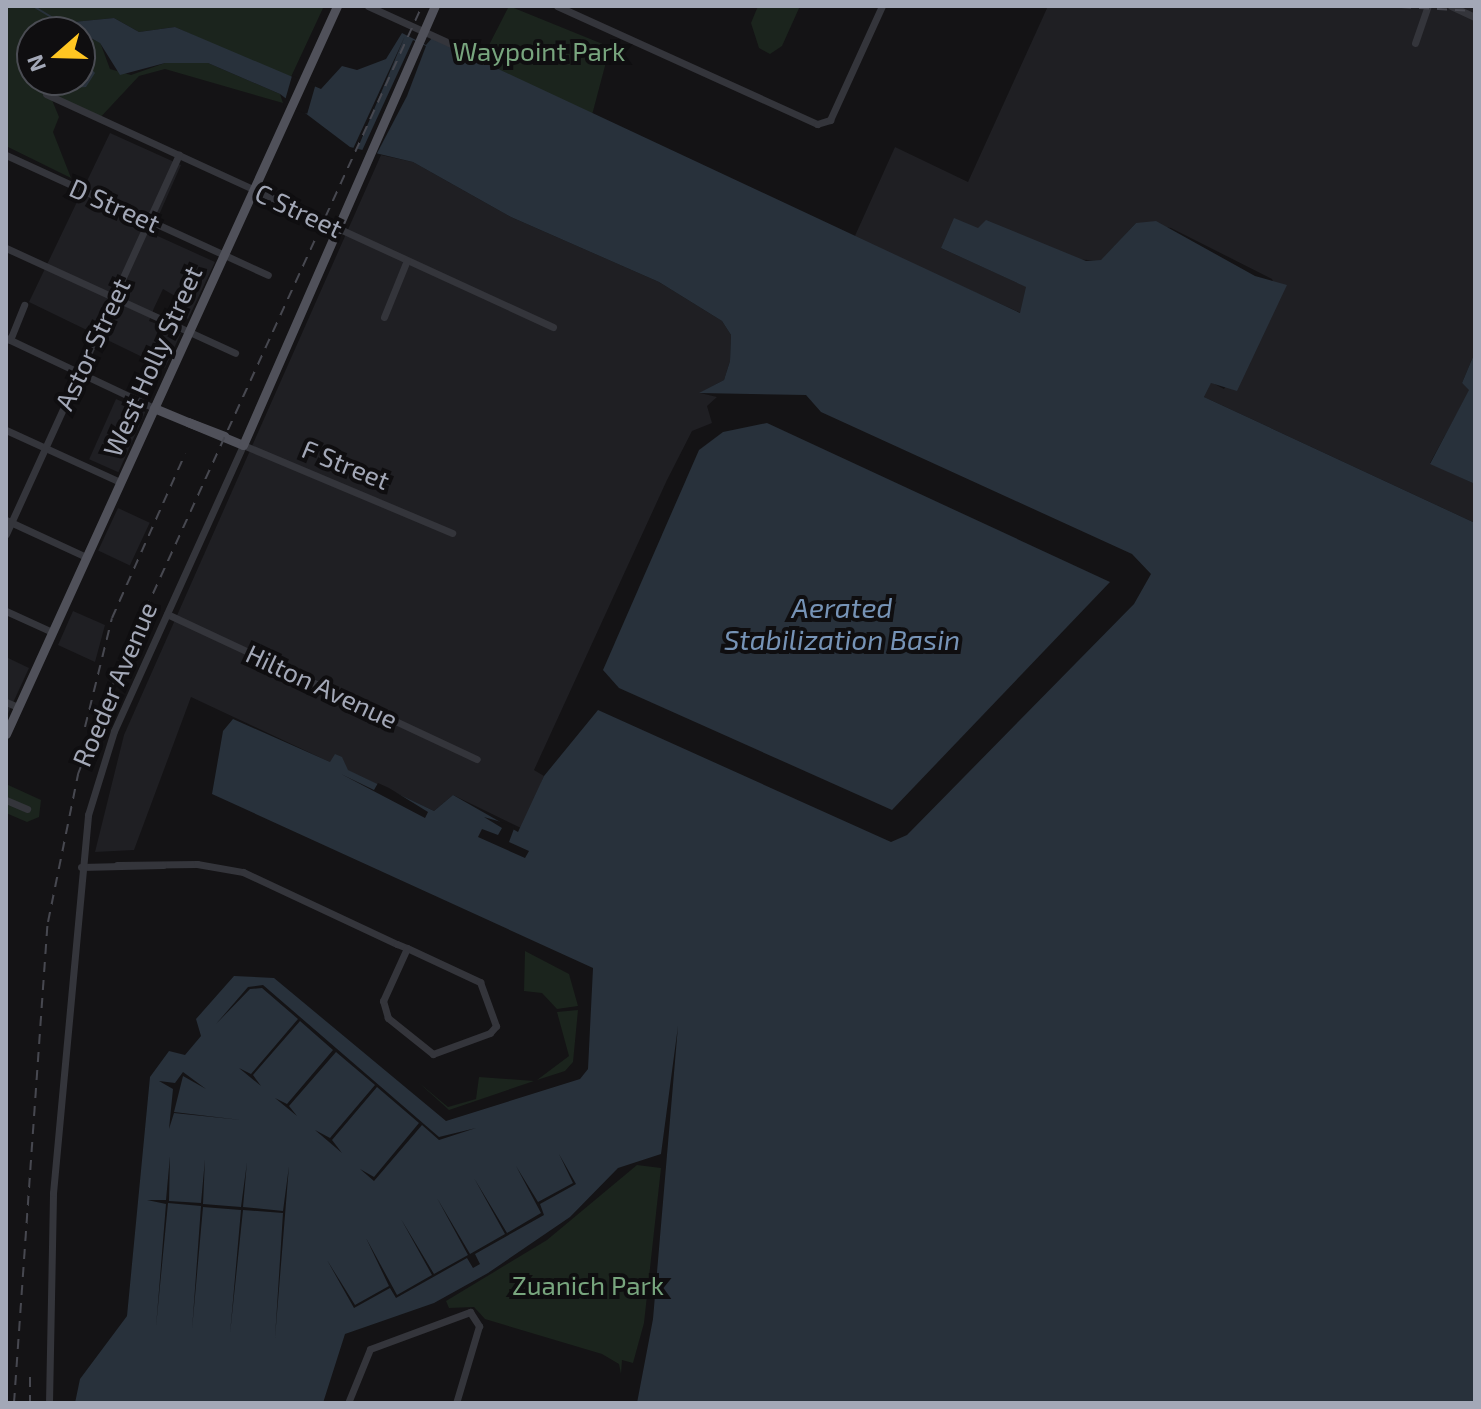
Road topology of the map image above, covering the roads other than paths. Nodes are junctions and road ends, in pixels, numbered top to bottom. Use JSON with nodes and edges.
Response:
{"nodes":[{"id":1,"x":337,"y":6,"type":"edge"},
{"id":2,"x":368,"y":6,"type":"edge"},
{"id":3,"x":435,"y":6,"type":"edge"},
{"id":4,"x":557,"y":6,"type":"edge"},
{"id":5,"x":882,"y":6,"type":"edge"},
{"id":6,"x":1428,"y":6,"type":"edge"},
{"id":7,"x":1451,"y":6,"type":"edge"},
{"id":8,"x":1475,"y":17,"type":"edge"},
{"id":9,"x":426,"y":33,"type":"junction"},
{"id":10,"x":1415,"y":43,"type":"dead end"},
{"id":11,"x":491,"y":62,"type":"dead end"},
{"id":12,"x":50,"y":96,"type":"edge"},
{"id":13,"x":6,"y":155,"type":"edge"},
{"id":14,"x":179,"y":155,"type":"junction"},
{"id":15,"x":254,"y":189,"type":"junction"},
{"id":16,"x":149,"y":221,"type":"junction"},
{"id":17,"x":340,"y":229,"type":"junction"},
{"id":18,"x":6,"y":248,"type":"edge"},
{"id":19,"x":224,"y":255,"type":"junction"},
{"id":20,"x":407,"y":260,"type":"junction"},
{"id":21,"x":268,"y":275,"type":"dead end"},
{"id":22,"x":114,"y":297,"type":"junction"},
{"id":23,"x":24,"y":305,"type":"dead end"},
{"id":24,"x":384,"y":317,"type":"dead end"},
{"id":25,"x":553,"y":327,"type":"dead end"},
{"id":26,"x":189,"y":332,"type":"junction"},
{"id":27,"x":7,"y":339,"type":"edge"},
{"id":28,"x":235,"y":353,"type":"dead end"},
{"id":29,"x":80,"y":372,"type":"junction"},
{"id":30,"x":154,"y":408,"type":"junction"},
{"id":31,"x":6,"y":430,"type":"edge"},
{"id":32,"x":243,"y":445,"type":"junction"},
{"id":33,"x":45,"y":448,"type":"junction"},
{"id":34,"x":120,"y":482,"type":"junction"},
{"id":35,"x":8,"y":522,"type":"edge"},
{"id":36,"x":452,"y":533,"type":"dead end"},
{"id":37,"x":6,"y":534,"type":"edge"},
{"id":38,"x":86,"y":557,"type":"junction"},
{"id":39,"x":6,"y":611,"type":"edge"},
{"id":40,"x":167,"y":614,"type":"junction"},
{"id":41,"x":52,"y":632,"type":"junction"},
{"id":42,"x":6,"y":702,"type":"edge"},
{"id":43,"x":18,"y":707,"type":"junction"},
{"id":44,"x":6,"y":734,"type":"edge"},
{"id":45,"x":477,"y":759,"type":"dead end"},
{"id":46,"x":6,"y":800,"type":"edge"},
{"id":47,"x":27,"y":809,"type":"dead end"},
{"id":48,"x":81,"y":867,"type":"junction"},
{"id":49,"x":407,"y":948,"type":"junction"},
{"id":50,"x":49,"y":1403,"type":"edge"},
{"id":51,"x":348,"y":1403,"type":"edge"},
{"id":52,"x":456,"y":1403,"type":"edge"}],
"edges":[{"from":1,"to":15,"type":"main road","name":"West Holly Street"},
{"from":2,"to":9,"type":"street"},
{"from":3,"to":9,"type":"main road","name":"Roeder Avenue"},
{"from":4,"to":5,"type":"street"},
{"from":6,"to":10,"type":"street"},
{"from":7,"to":8,"type":"street"},
{"from":9,"to":11,"type":"street"},
{"from":9,"to":17,"type":"main road","name":"Roeder Avenue"},
{"from":12,"to":14,"type":"street","name":"C Street"},
{"from":13,"to":16,"type":"street","name":"D Street"},
{"from":14,"to":15,"type":"street","name":"C Street"},
{"from":14,"to":16,"type":"street","name":"Astor Street"},
{"from":15,"to":17,"type":"street","name":"C Street"},
{"from":15,"to":19,"type":"main road","name":"West Holly Street"},
{"from":16,"to":19,"type":"street","name":"D Street"},
{"from":16,"to":22,"type":"street","name":"Astor Street"},
{"from":17,"to":20,"type":"street","name":"C Street"},
{"from":17,"to":32,"type":"main road","name":"Roeder Avenue"},
{"from":18,"to":22,"type":"street"},
{"from":19,"to":21,"type":"street","name":"D Street"},
{"from":19,"to":26,"type":"main road","name":"West Holly Street"},
{"from":20,"to":24,"type":"street"},
{"from":20,"to":25,"type":"street","name":"C Street"},
{"from":22,"to":26,"type":"street"},
{"from":22,"to":29,"type":"street","name":"Astor Street"},
{"from":23,"to":27,"type":"street"},
{"from":26,"to":28,"type":"street"},
{"from":26,"to":30,"type":"main road","name":"West Holly Street"},
{"from":27,"to":29,"type":"street","name":"F Street"},
{"from":29,"to":30,"type":"street","name":"F Street"},
{"from":29,"to":33,"type":"street","name":"Astor Street"},
{"from":30,"to":32,"type":"main road","name":"F Street"},
{"from":30,"to":34,"type":"main road","name":"West Holly Street"},
{"from":31,"to":33,"type":"street"},
{"from":32,"to":36,"type":"street","name":"F Street"},
{"from":32,"to":40,"type":"street","name":"Roeder Avenue"},
{"from":33,"to":34,"type":"street"},
{"from":33,"to":35,"type":"street","name":"Astor Street"},
{"from":34,"to":38,"type":"main road","name":"West Holly Street"},
{"from":35,"to":37,"type":"street","name":"Astor Street"},
{"from":35,"to":38,"type":"street"},
{"from":38,"to":41,"type":"main road","name":"West Holly Street"},
{"from":39,"to":41,"type":"street"},
{"from":40,"to":45,"type":"street","name":"Hilton Avenue"},
{"from":40,"to":48,"type":"street","name":"Roeder Avenue"},
{"from":41,"to":43,"type":"main road","name":"West Holly Street"},
{"from":42,"to":43,"type":"street"},
{"from":43,"to":44,"type":"main road","name":"West Holly Street"},
{"from":46,"to":47,"type":"street"},
{"from":48,"to":49,"type":"street"},
{"from":48,"to":50,"type":"street","name":"Roeder Avenue"},
{"from":49,"to":49,"type":"street"},
{"from":51,"to":52,"type":"street"}]}
